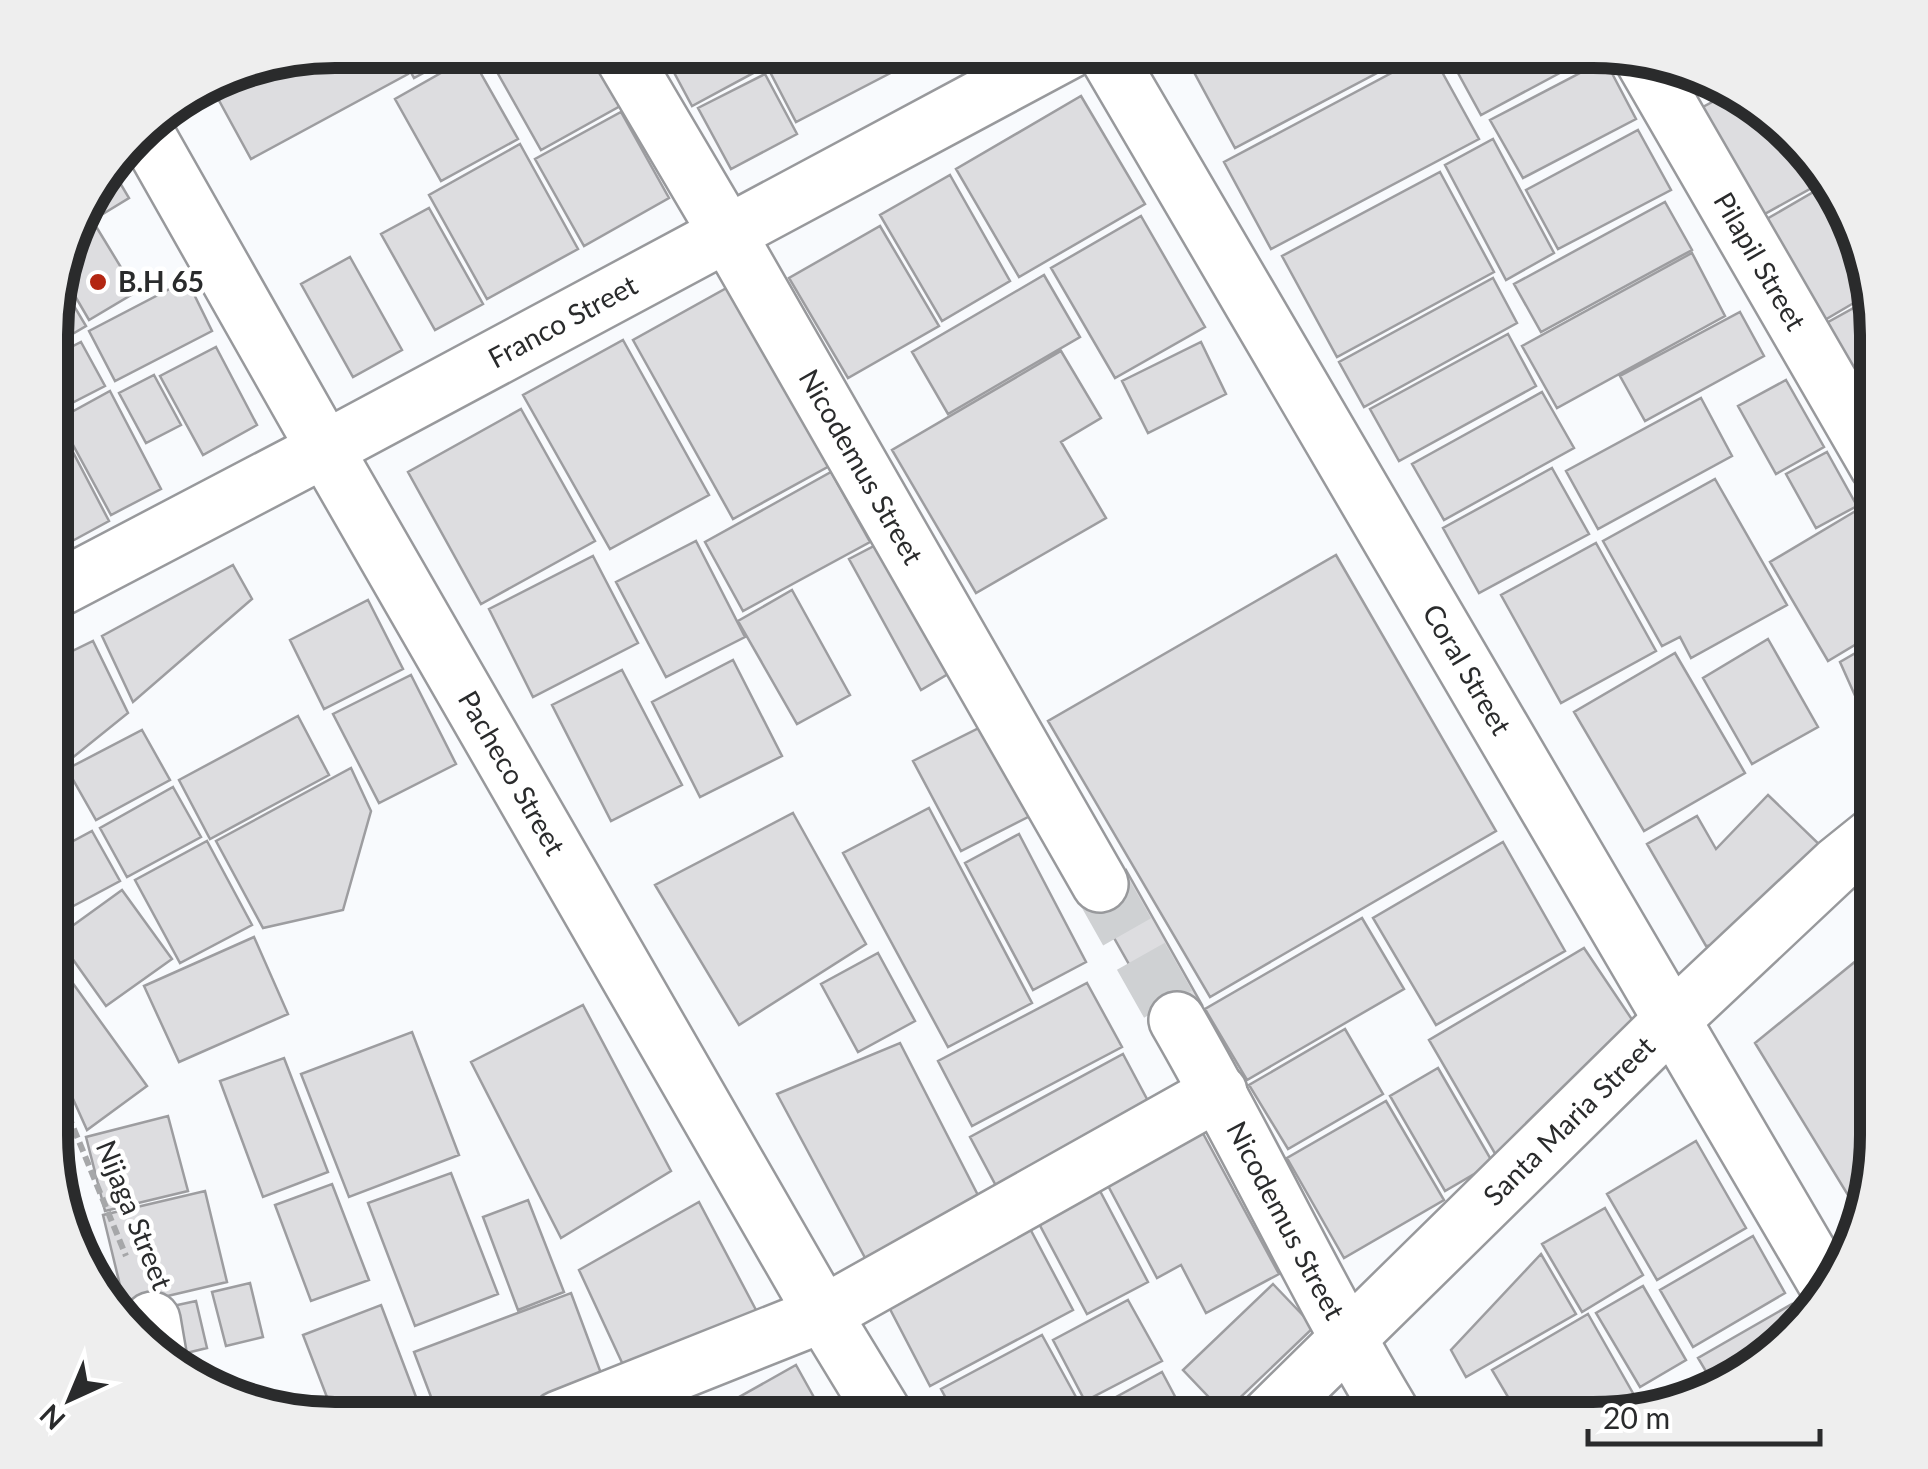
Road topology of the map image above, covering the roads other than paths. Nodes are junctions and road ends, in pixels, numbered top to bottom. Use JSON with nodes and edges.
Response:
{"nodes":[{"id":1,"x":630,"y":68,"type":"edge"},
{"id":2,"x":1036,"y":68,"type":"edge"},
{"id":3,"x":1115,"y":68,"type":"edge"},
{"id":4,"x":1652,"y":75,"type":"edge"},
{"id":5,"x":151,"y":141,"type":"edge"},
{"id":6,"x":726,"y":233,"type":"junction"},
{"id":7,"x":1860,"y":435,"type":"edge"},
{"id":8,"x":325,"y":450,"type":"junction"},
{"id":9,"x":68,"y":584,"type":"edge"},
{"id":10,"x":1860,"y":846,"type":"edge"},
{"id":11,"x":1100,"y":884,"type":"tunnel mouth"},
{"id":12,"x":1672,"y":1019,"type":"junction"},
{"id":13,"x":1177,"y":1020,"type":"tunnel mouth"},
{"id":14,"x":1219,"y":1092,"type":"junction"},
{"id":15,"x":1821,"y":1274,"type":"edge"},
{"id":16,"x":823,"y":1314,"type":"junction"},
{"id":17,"x":1347,"y":1340,"type":"junction"},
{"id":18,"x":601,"y":1401,"type":"edge"},
{"id":19,"x":876,"y":1401,"type":"edge"},
{"id":20,"x":1284,"y":1402,"type":"edge"},
{"id":21,"x":1385,"y":1402,"type":"edge"}],
"edges":[{"from":1,"to":6,"type":"street","name":"Nicodemus Street"},
{"from":2,"to":6,"type":"street","name":"Franco Street"},
{"from":3,"to":12,"type":"street","name":"Coral Street"},
{"from":4,"to":7,"type":"street","name":"Pilapil Street"},
{"from":5,"to":8,"type":"street","name":"Pacheco Street"},
{"from":6,"to":8,"type":"street","name":"Franco Street"},
{"from":6,"to":11,"type":"street","name":"Nicodemus Street"},
{"from":8,"to":9,"type":"street","name":"Franco Street"},
{"from":8,"to":16,"type":"street","name":"Pacheco Street"},
{"from":10,"to":12,"type":"street","name":"Santa Maria Street"},
{"from":12,"to":15,"type":"street","name":"Coral Street"},
{"from":12,"to":17,"type":"street","name":"Santa Maria Street"},
{"from":13,"to":14,"type":"street","name":"Nicodemus Street"},
{"from":14,"to":16,"type":"street"},
{"from":14,"to":17,"type":"street","name":"Nicodemus Street"},
{"from":16,"to":18,"type":"street"},
{"from":16,"to":19,"type":"street","name":"Pacheco Street"},
{"from":17,"to":20,"type":"street","name":"Santa Maria Street"},
{"from":17,"to":21,"type":"street","name":"Nicodemus Street"}]}
